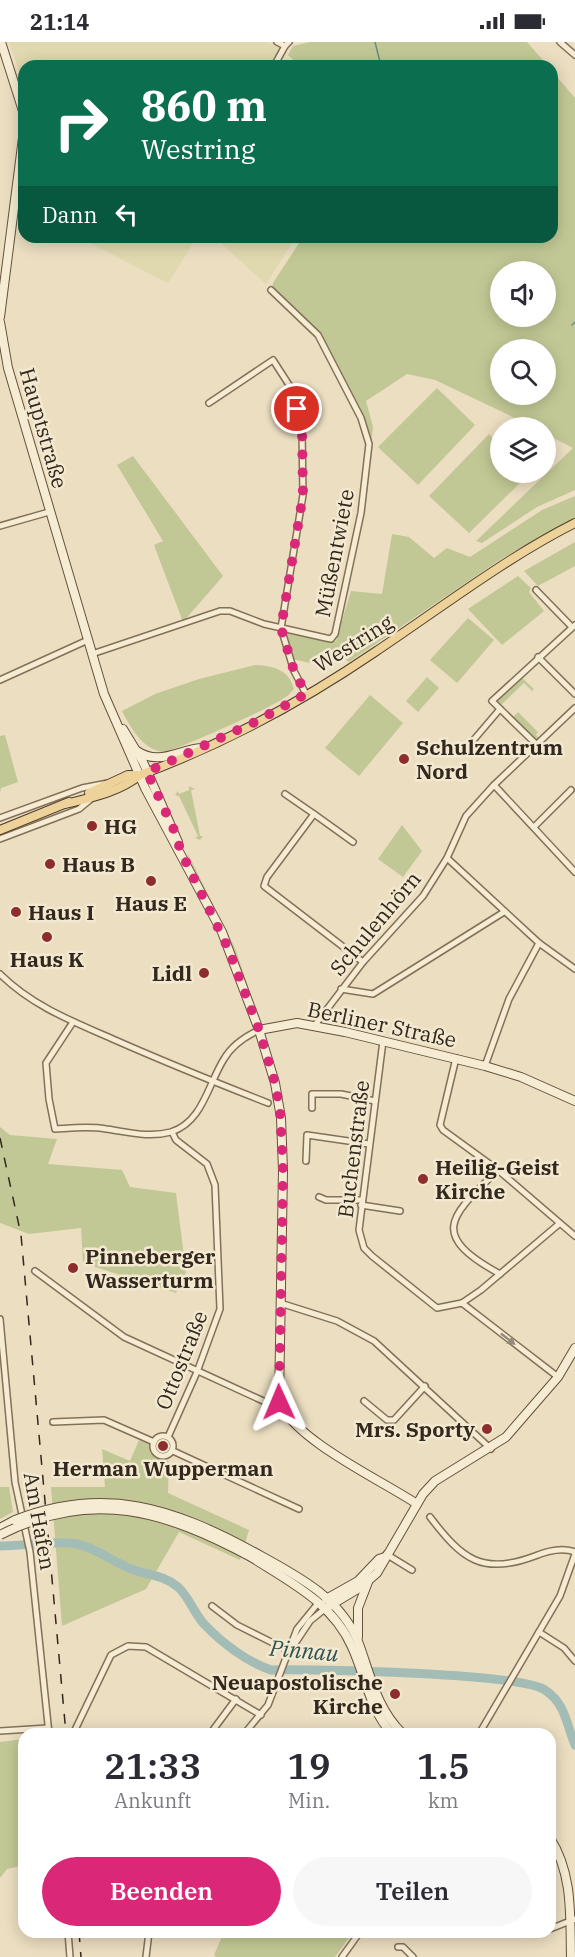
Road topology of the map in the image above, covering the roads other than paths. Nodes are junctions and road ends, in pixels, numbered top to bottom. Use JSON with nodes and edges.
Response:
{"nodes":[{"id":1,"x":1,"y":42,"type":"edge"},
{"id":2,"x":277,"y":42,"type":"edge"},
{"id":3,"x":560,"y":42,"type":"edge"},
{"id":4,"x":287,"y":44,"type":"edge"},
{"id":5,"x":575,"y":55,"type":"edge"},
{"id":6,"x":278,"y":60,"type":"edge"},
{"id":7,"x":18,"y":93,"type":"edge"},
{"id":8,"x":18,"y":176,"type":"edge"},
{"id":9,"x":271,"y":290,"type":"dead end"},
{"id":10,"x":0,"y":317,"type":"edge"},
{"id":11,"x":0,"y":322,"type":"edge"},
{"id":12,"x":209,"y":403,"type":"dead end"},
{"id":13,"x":49,"y":512,"type":"junction"},
{"id":14,"x":575,"y":523,"type":"edge"},
{"id":15,"x":0,"y":526,"type":"edge"},
{"id":16,"x":536,"y":590,"type":"dead end"},
{"id":17,"x":573,"y":625,"type":"edge"},
{"id":18,"x":281,"y":628,"type":"junction"},
{"id":19,"x":88,"y":640,"type":"junction"},
{"id":20,"x":92,"y":654,"type":"junction"},
{"id":21,"x":538,"y":657,"type":"junction"},
{"id":22,"x":0,"y":680,"type":"edge"},
{"id":23,"x":306,"y":694,"type":"junction"},
{"id":24,"x":575,"y":694,"type":"edge"},
{"id":25,"x":575,"y":708,"type":"edge"},
{"id":26,"x":500,"y":709,"type":"junction"},
{"id":27,"x":110,"y":710,"type":"junction"},
{"id":28,"x":471,"y":743,"type":"dead end"},
{"id":29,"x":537,"y":745,"type":"junction"},
{"id":30,"x":201,"y":748,"type":"junction"},
{"id":31,"x":136,"y":751,"type":"junction"},
{"id":32,"x":143,"y":773,"type":"junction"},
{"id":33,"x":110,"y":784,"type":"junction"},
{"id":34,"x":494,"y":785,"type":"junction"},
{"id":35,"x":571,"y":790,"type":"dead end"},
{"id":36,"x":285,"y":794,"type":"dead end"},
{"id":37,"x":67,"y":808,"type":"junction"},
{"id":38,"x":314,"y":814,"type":"junction"},
{"id":39,"x":0,"y":818,"type":"edge"},
{"id":40,"x":534,"y":827,"type":"junction"},
{"id":41,"x":0,"y":830,"type":"edge"},
{"id":42,"x":0,"y":839,"type":"edge"},
{"id":43,"x":353,"y":842,"type":"dead end"},
{"id":44,"x":447,"y":858,"type":"junction"},
{"id":45,"x":575,"y":872,"type":"edge"},
{"id":46,"x":504,"y":912,"type":"junction"},
{"id":47,"x":539,"y":943,"type":"junction"},
{"id":48,"x":363,"y":962,"type":"junction"},
{"id":49,"x":575,"y":969,"type":"edge"},
{"id":50,"x":0,"y":974,"type":"edge"},
{"id":51,"x":341,"y":989,"type":"junction"},
{"id":52,"x":73,"y":1022,"type":"junction"},
{"id":53,"x":315,"y":1025,"type":"junction"},
{"id":54,"x":259,"y":1030,"type":"junction"},
{"id":55,"x":383,"y":1041,"type":"junction"},
{"id":56,"x":456,"y":1058,"type":"junction"},
{"id":57,"x":485,"y":1066,"type":"junction"},
{"id":58,"x":213,"y":1081,"type":"junction"},
{"id":59,"x":375,"y":1101,"type":"junction"},
{"id":60,"x":575,"y":1101,"type":"edge"},
{"id":61,"x":268,"y":1103,"type":"dead end"},
{"id":62,"x":312,"y":1108,"type":"dead end"},
{"id":63,"x":172,"y":1132,"type":"junction"},
{"id":64,"x":369,"y":1144,"type":"junction"},
{"id":65,"x":306,"y":1161,"type":"dead end"},
{"id":66,"x":498,"y":1170,"type":"junction"},
{"id":67,"x":319,"y":1197,"type":"dead end"},
{"id":68,"x":361,"y":1203,"type":"junction"},
{"id":69,"x":400,"y":1211,"type":"dead end"},
{"id":70,"x":559,"y":1224,"type":"junction"},
{"id":71,"x":575,"y":1236,"type":"edge"},
{"id":72,"x":35,"y":1270,"type":"dead end"},
{"id":73,"x":500,"y":1275,"type":"junction"},
{"id":74,"x":280,"y":1303,"type":"junction"},
{"id":75,"x":462,"y":1303,"type":"junction"},
{"id":76,"x":0,"y":1319,"type":"edge"},
{"id":77,"x":575,"y":1348,"type":"edge"},
{"id":78,"x":197,"y":1372,"type":"junction"},
{"id":79,"x":558,"y":1377,"type":"junction"},
{"id":80,"x":426,"y":1386,"type":"junction"},
{"id":81,"x":364,"y":1401,"type":"dead end"},
{"id":82,"x":281,"y":1405,"type":"junction"},
{"id":83,"x":53,"y":1422,"type":"dead end"},
{"id":84,"x":168,"y":1437,"type":"junction"},
{"id":85,"x":154,"y":1442,"type":"junction"},
{"id":86,"x":492,"y":1449,"type":"junction"},
{"id":87,"x":172,"y":1451,"type":"junction"},
{"id":88,"x":417,"y":1504,"type":"junction"},
{"id":89,"x":299,"y":1509,"type":"dead end"},
{"id":90,"x":430,"y":1517,"type":"dead end"},
{"id":91,"x":0,"y":1528,"type":"edge"},
{"id":92,"x":0,"y":1534,"type":"edge"},
{"id":93,"x":575,"y":1553,"type":"edge"},
{"id":94,"x":252,"y":1555,"type":"junction"},
{"id":95,"x":386,"y":1555,"type":"junction"},
{"id":96,"x":412,"y":1570,"type":"dead end"},
{"id":97,"x":369,"y":1581,"type":"junction"},
{"id":98,"x":331,"y":1601,"type":"junction"},
{"id":99,"x":319,"y":1602,"type":"junction"},
{"id":100,"x":212,"y":1606,"type":"dead end"},
{"id":101,"x":326,"y":1608,"type":"junction"},
{"id":102,"x":539,"y":1632,"type":"junction"},
{"id":103,"x":359,"y":1645,"type":"junction"},
{"id":104,"x":290,"y":1651,"type":"junction"},
{"id":105,"x":575,"y":1661,"type":"edge"},
{"id":106,"x":361,"y":1662,"type":"junction"},
{"id":107,"x":367,"y":1682,"type":"junction"},
{"id":108,"x":236,"y":1699,"type":"junction"},
{"id":109,"x":373,"y":1707,"type":"junction"},
{"id":110,"x":384,"y":1711,"type":"junction"},
{"id":111,"x":261,"y":1715,"type":"junction"},
{"id":112,"x":49,"y":1728,"type":"edge"},
{"id":113,"x":76,"y":1728,"type":"edge"},
{"id":114,"x":214,"y":1728,"type":"edge"},
{"id":115,"x":249,"y":1728,"type":"edge"},
{"id":116,"x":388,"y":1728,"type":"edge"},
{"id":117,"x":398,"y":1728,"type":"edge"},
{"id":118,"x":483,"y":1728,"type":"edge"},
{"id":119,"x":0,"y":1731,"type":"edge"},
{"id":120,"x":18,"y":1731,"type":"edge"},
{"id":121,"x":556,"y":1850,"type":"edge"},
{"id":122,"x":572,"y":1920,"type":"edge"},
{"id":123,"x":556,"y":1927,"type":"edge"},
{"id":124,"x":68,"y":1938,"type":"edge"},
{"id":125,"x":148,"y":1938,"type":"edge"},
{"id":126,"x":356,"y":1938,"type":"edge"},
{"id":127,"x":398,"y":1947,"type":"dead end"},
{"id":128,"x":70,"y":1957,"type":"edge"},
{"id":129,"x":146,"y":1957,"type":"edge"},
{"id":130,"x":342,"y":1957,"type":"edge"},
{"id":131,"x":413,"y":1957,"type":"edge"},
{"id":132,"x":571,"y":1957,"type":"edge"}],
"edges":[{"from":1,"to":7,"type":"main road"},
{"from":2,"to":4,"type":"street"},
{"from":3,"to":5,"type":"street"},
{"from":4,"to":6,"type":"street"},
{"from":8,"to":10,"type":"main road"},
{"from":9,"to":18,"type":"street","name":"Müßentwiete"},
{"from":11,"to":13,"type":"main road","name":"Hauptstraße"},
{"from":12,"to":18,"type":"street"},
{"from":13,"to":15,"type":"street"},
{"from":13,"to":19,"type":"main road","name":"Hauptstraße"},
{"from":14,"to":23,"type":"main road","name":"Westring"},
{"from":16,"to":17,"type":"street"},
{"from":17,"to":21,"type":"street"},
{"from":18,"to":20,"type":"street","name":"Müßentwiete"},
{"from":18,"to":23,"type":"street"},
{"from":19,"to":20,"type":"main road","name":"Hauptstraße"},
{"from":19,"to":22,"type":"street"},
{"from":20,"to":27,"type":"main road","name":"Hauptstraße"},
{"from":21,"to":24,"type":"street"},
{"from":21,"to":26,"type":"street"},
{"from":23,"to":30,"type":"main road","name":"Westring"},
{"from":25,"to":29,"type":"street","name":"Schulenhörn"},
{"from":26,"to":28,"type":"street"},
{"from":26,"to":29,"type":"street"},
{"from":27,"to":31,"type":"main road"},
{"from":27,"to":32,"type":"main road"},
{"from":29,"to":34,"type":"street","name":"Schulenhörn"},
{"from":30,"to":31,"type":"main road"},
{"from":30,"to":32,"type":"main road","name":"Westring"},
{"from":31,"to":32,"type":"main road"},
{"from":32,"to":33,"type":"main road","name":"Westring"},
{"from":32,"to":37,"type":"main road","name":"Westring"},
{"from":32,"to":54,"type":"main road"},
{"from":33,"to":37,"type":"main road","name":"Westring"},
{"from":33,"to":39,"type":"street"},
{"from":34,"to":40,"type":"street"},
{"from":34,"to":44,"type":"street","name":"Schulenhörn"},
{"from":35,"to":40,"type":"street"},
{"from":36,"to":38,"type":"street"},
{"from":37,"to":41,"type":"main road","name":"Westring"},
{"from":37,"to":42,"type":"street"},
{"from":38,"to":43,"type":"street"},
{"from":38,"to":48,"type":"street"},
{"from":40,"to":45,"type":"street"},
{"from":44,"to":46,"type":"street"},
{"from":44,"to":48,"type":"street","name":"Schulenhörn"},
{"from":46,"to":47,"type":"street"},
{"from":46,"to":51,"type":"street"},
{"from":47,"to":49,"type":"street"},
{"from":47,"to":57,"type":"street"},
{"from":48,"to":51,"type":"street","name":"Schulenhörn"},
{"from":50,"to":52,"type":"street"},
{"from":51,"to":53,"type":"street","name":"Schulenhörn"},
{"from":52,"to":58,"type":"street"},
{"from":52,"to":63,"type":"street"},
{"from":53,"to":54,"type":"main road","name":"Berliner Straße"},
{"from":53,"to":55,"type":"main road","name":"Berliner Straße"},
{"from":54,"to":58,"type":"street","name":"Berliner Straße"},
{"from":54,"to":74,"type":"main road"},
{"from":55,"to":56,"type":"main road","name":"Berliner Straße"},
{"from":55,"to":59,"type":"street","name":"Buchenstraße"},
{"from":56,"to":57,"type":"main road","name":"Berliner Straße"},
{"from":56,"to":66,"type":"street"},
{"from":57,"to":60,"type":"main road","name":"Berliner Straße"},
{"from":58,"to":61,"type":"street"},
{"from":58,"to":63,"type":"street","name":"Berliner Straße"},
{"from":59,"to":62,"type":"street"},
{"from":59,"to":64,"type":"street","name":"Buchenstraße"},
{"from":63,"to":78,"type":"street","name":"Ottostraße"},
{"from":64,"to":65,"type":"street"},
{"from":64,"to":68,"type":"street","name":"Buchenstraße"},
{"from":66,"to":70,"type":"street"},
{"from":66,"to":73,"type":"street"},
{"from":67,"to":68,"type":"street"},
{"from":68,"to":69,"type":"street"},
{"from":68,"to":75,"type":"street","name":"Buchenstraße"},
{"from":70,"to":71,"type":"street"},
{"from":70,"to":73,"type":"street"},
{"from":72,"to":78,"type":"street"},
{"from":73,"to":75,"type":"street"},
{"from":74,"to":80,"type":"street"},
{"from":74,"to":82,"type":"main road"},
{"from":75,"to":79,"type":"street","one_way":true},
{"from":76,"to":112,"type":"street","name":"Am Hafen"},
{"from":77,"to":79,"type":"main road"},
{"from":78,"to":82,"type":"street"},
{"from":78,"to":84,"type":"street","name":"Ottostraße"},
{"from":79,"to":86,"type":"main road"},
{"from":80,"to":81,"type":"street"},
{"from":80,"to":86,"type":"street"},
{"from":82,"to":88,"type":"main road"},
{"from":83,"to":85,"type":"street"},
{"from":84,"to":85,"type":"street"},
{"from":84,"to":87,"type":"street"},
{"from":85,"to":87,"type":"street"},
{"from":86,"to":88,"type":"main road"},
{"from":87,"to":89,"type":"street"},
{"from":88,"to":95,"type":"main road"},
{"from":90,"to":93,"type":"street"},
{"from":91,"to":94,"type":"main road","bridge":true},
{"from":92,"to":94,"type":"main road","bridge":true},
{"from":93,"to":102,"type":"street"},
{"from":94,"to":98,"type":"main road"},
{"from":94,"to":99,"type":"main road"},
{"from":95,"to":96,"type":"street"},
{"from":95,"to":97,"type":"main road"},
{"from":95,"to":98,"type":"main road"},
{"from":97,"to":98,"type":"main road"},
{"from":97,"to":103,"type":"main road"},
{"from":98,"to":99,"type":"main road"},
{"from":98,"to":101,"type":"main road"},
{"from":98,"to":103,"type":"main road"},
{"from":99,"to":101,"type":"main road"},
{"from":99,"to":104,"type":"street"},
{"from":100,"to":104,"type":"street"},
{"from":101,"to":104,"type":"street"},
{"from":101,"to":106,"type":"main road"},
{"from":102,"to":105,"type":"street"},
{"from":102,"to":118,"type":"street"},
{"from":103,"to":106,"type":"main road"},
{"from":104,"to":111,"type":"street"},
{"from":106,"to":107,"type":"main road"},
{"from":107,"to":109,"type":"main road"},
{"from":107,"to":110,"type":"main road"},
{"from":108,"to":111,"type":"street"},
{"from":108,"to":113,"type":"street"},
{"from":108,"to":114,"type":"street"},
{"from":109,"to":110,"type":"main road"},
{"from":109,"to":116,"type":"main road"},
{"from":110,"to":117,"type":"main road"},
{"from":111,"to":115,"type":"street"},
{"from":119,"to":120,"type":"street"},
{"from":121,"to":122,"type":"main road"},
{"from":122,"to":123,"type":"street"},
{"from":122,"to":132,"type":"main road"},
{"from":124,"to":128,"type":"street"},
{"from":125,"to":129,"type":"street"},
{"from":126,"to":130,"type":"street"},
{"from":127,"to":131,"type":"street"}]}
